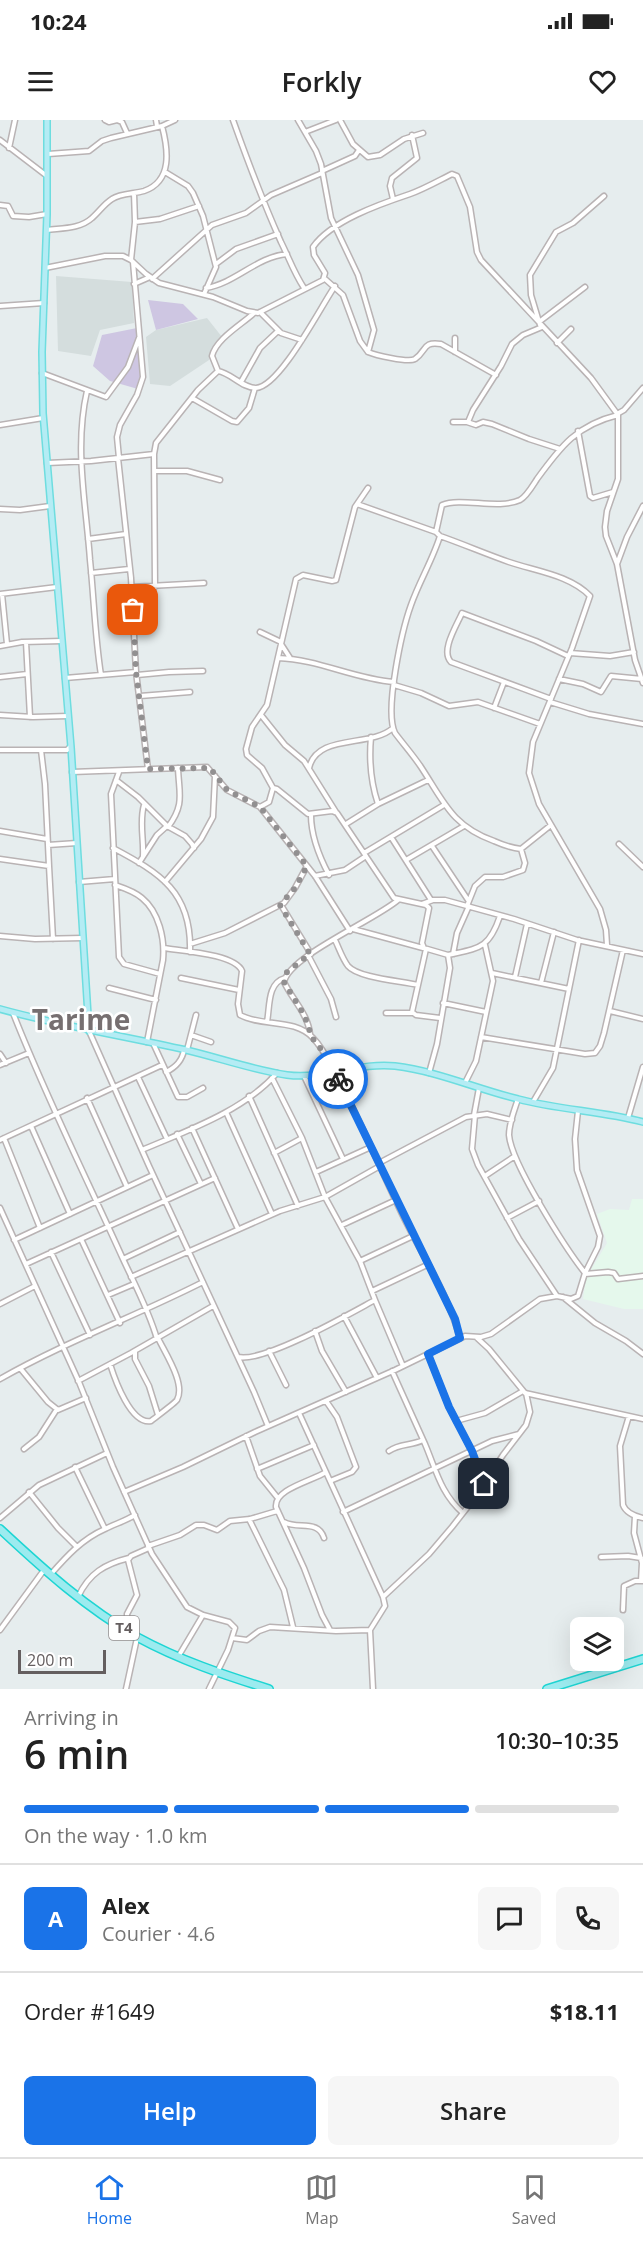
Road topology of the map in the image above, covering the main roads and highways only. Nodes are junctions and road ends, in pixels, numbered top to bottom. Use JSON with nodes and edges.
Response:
{"nodes":[{"id":1,"x":47,"y":120,"type":"edge"},
{"id":2,"x":0,"y":1009,"type":"edge"},
{"id":3,"x":89,"y":1031,"type":"junction"},
{"id":4,"x":643,"y":1122,"type":"edge"},
{"id":5,"x":0,"y":1529,"type":"edge"},
{"id":6,"x":643,"y":1659,"type":"edge"},
{"id":7,"x":269,"y":1689,"type":"edge"},
{"id":8,"x":547,"y":1689,"type":"edge"}],
"edges":[{"from":1,"to":3,"type":"main road"},
{"from":2,"to":3,"type":"main road"},
{"from":3,"to":4,"type":"main road"},
{"from":5,"to":7,"type":"highway","number":"T4"},
{"from":6,"to":8,"type":"highway"}]}
